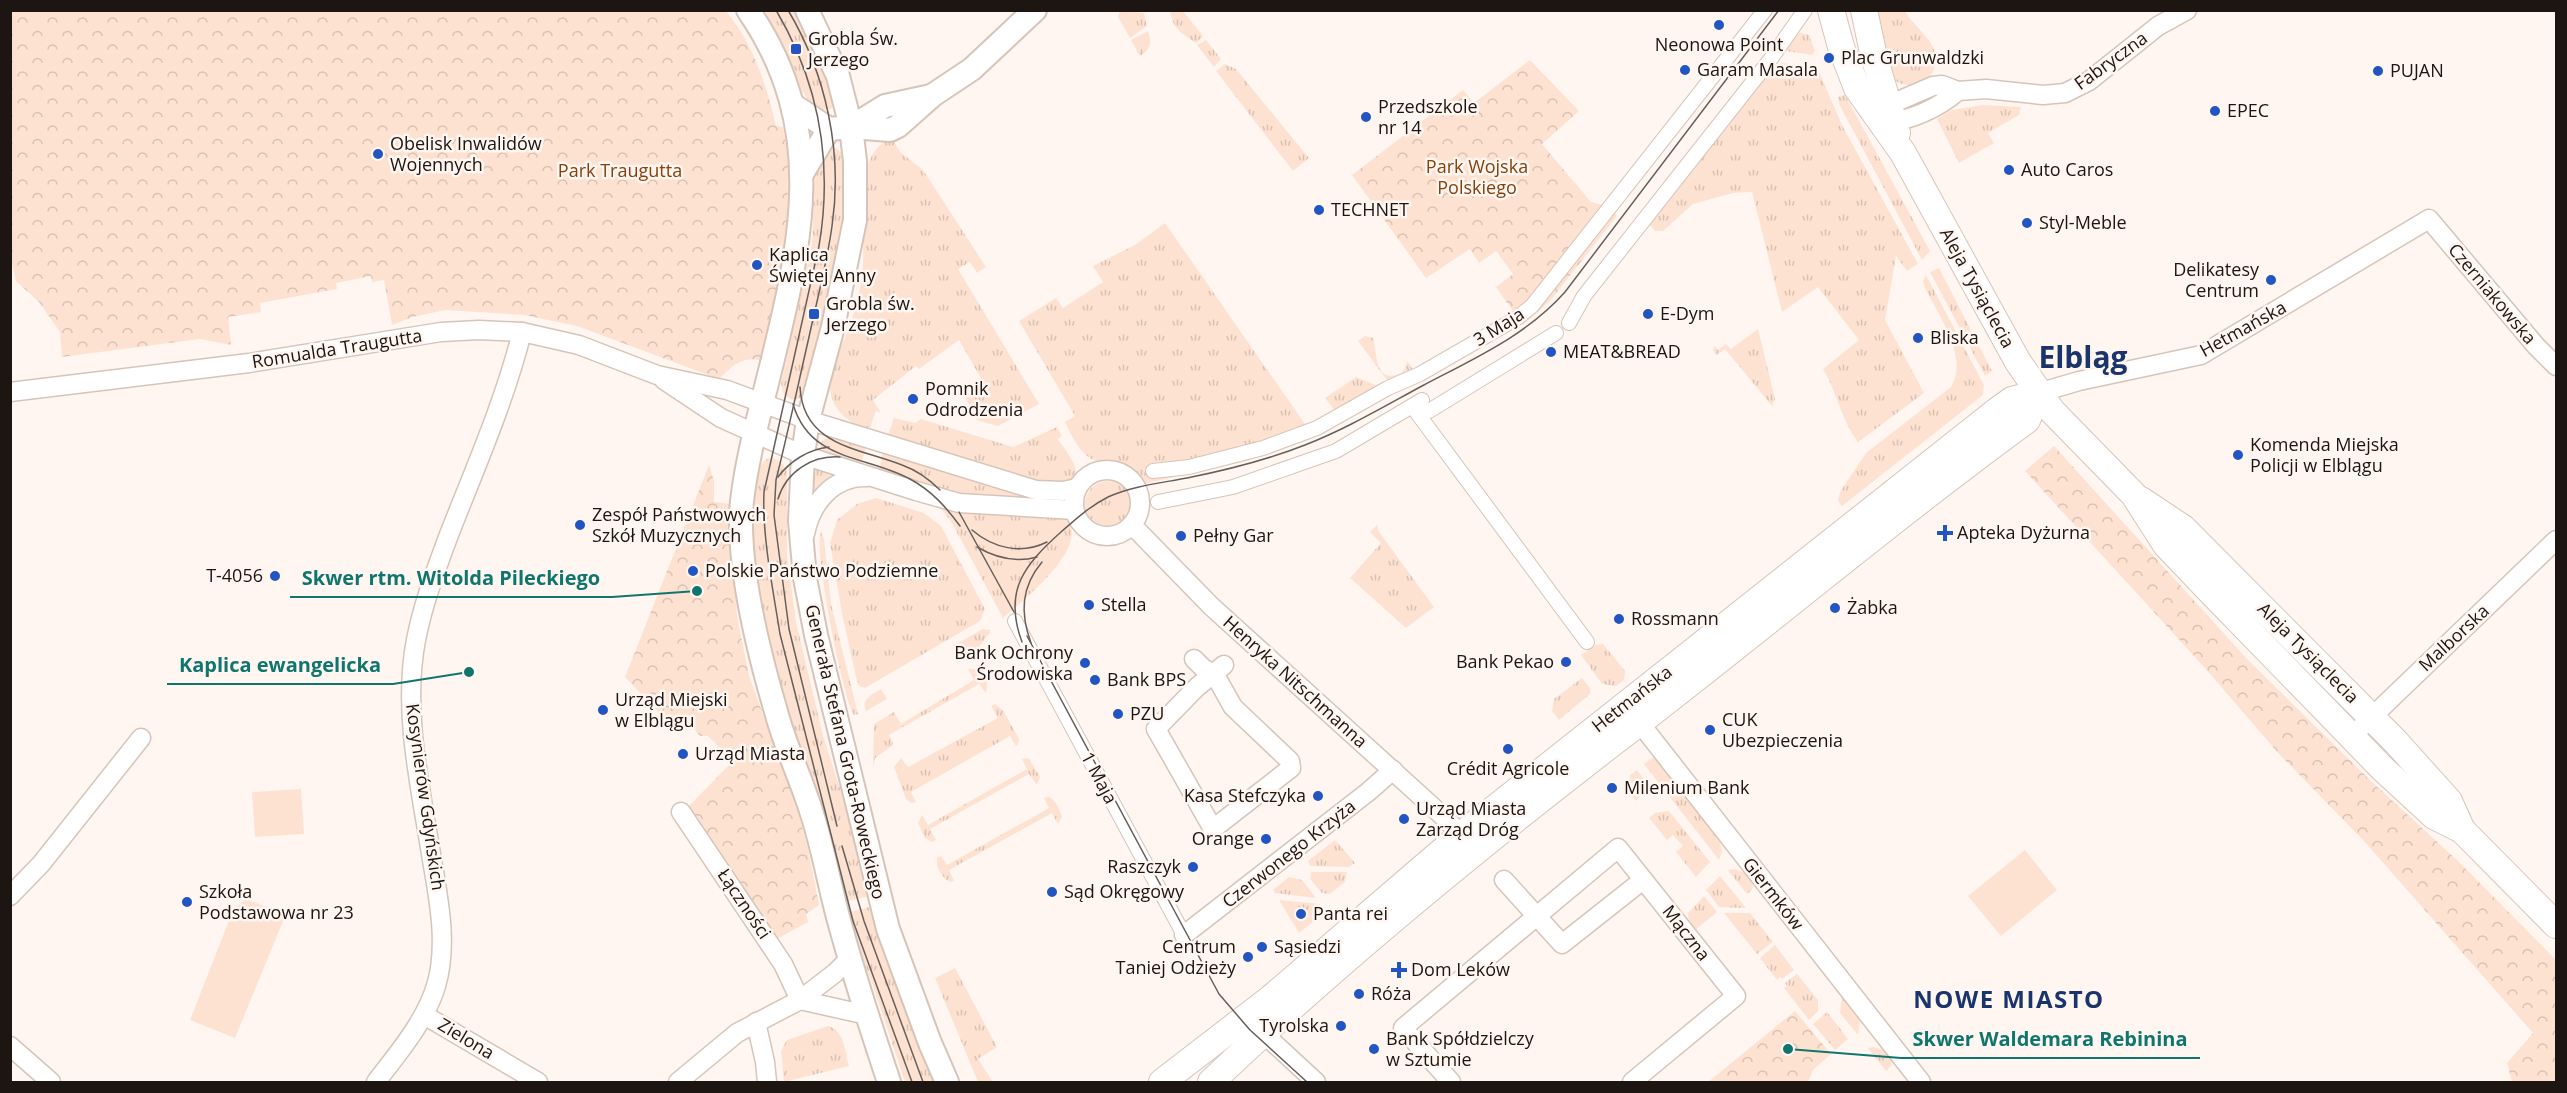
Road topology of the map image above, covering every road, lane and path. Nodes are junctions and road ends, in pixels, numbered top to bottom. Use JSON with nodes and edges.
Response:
{"nodes":[{"id":1,"x":748,"y":10,"type":"edge"},
{"id":2,"x":807,"y":10,"type":"edge"},
{"id":3,"x":1035,"y":10,"type":"edge"},
{"id":4,"x":1765,"y":10,"type":"edge"},
{"id":5,"x":1805,"y":10,"type":"edge"},
{"id":6,"x":1831,"y":10,"type":"edge"},
{"id":7,"x":1864,"y":10,"type":"edge"},
{"id":8,"x":2187,"y":10,"type":"edge"},
{"id":9,"x":793,"y":105,"type":"junction"},
{"id":10,"x":1888,"y":117,"type":"junction"},
{"id":11,"x":840,"y":128,"type":"junction"},
{"id":12,"x":803,"y":172,"type":"junction"},
{"id":13,"x":2429,"y":219,"type":"joint"},
{"id":14,"x":1569,"y":323,"type":"dead end"},
{"id":15,"x":522,"y":332,"type":"junction"},
{"id":16,"x":1556,"y":333,"type":"dead end"},
{"id":17,"x":2556,"y":366,"type":"edge"},
{"id":18,"x":657,"y":375,"type":"junction"},
{"id":19,"x":10,"y":392,"type":"edge"},
{"id":20,"x":2038,"y":393,"type":"junction"},
{"id":21,"x":762,"y":403,"type":"junction"},
{"id":22,"x":1421,"y":406,"type":"junction"},
{"id":23,"x":808,"y":420,"type":"junction"},
{"id":24,"x":755,"y":433,"type":"junction"},
{"id":25,"x":804,"y":455,"type":"junction"},
{"id":26,"x":1153,"y":471,"type":"dead end"},
{"id":27,"x":871,"y":477,"type":"junction"},
{"id":28,"x":1077,"y":488,"type":"junction"},
{"id":29,"x":2134,"y":495,"type":"junction"},
{"id":30,"x":1158,"y":502,"type":"dead end"},
{"id":31,"x":1074,"y":510,"type":"junction"},
{"id":32,"x":1132,"y":525,"type":"junction"},
{"id":33,"x":2556,"y":540,"type":"edge"},
{"id":34,"x":802,"y":550,"type":"junction"},
{"id":35,"x":1015,"y":621,"type":"dead end"},
{"id":36,"x":1587,"y":642,"type":"dead end"},
{"id":37,"x":1194,"y":659,"type":"dead end"},
{"id":38,"x":1220,"y":670,"type":"junction"},
{"id":39,"x":1632,"y":713,"type":"junction"},
{"id":40,"x":2372,"y":717,"type":"junction"},
{"id":41,"x":2352,"y":737,"type":"junction"},
{"id":42,"x":141,"y":738,"type":"dead end"},
{"id":43,"x":1393,"y":770,"type":"junction"},
{"id":44,"x":681,"y":812,"type":"dead end"},
{"id":45,"x":2462,"y":830,"type":"junction"},
{"id":46,"x":1461,"y":835,"type":"junction"},
{"id":47,"x":1504,"y":880,"type":"dead end"},
{"id":48,"x":1643,"y":880,"type":"junction"},
{"id":49,"x":10,"y":896,"type":"edge"},
{"id":50,"x":1536,"y":916,"type":"junction"},
{"id":51,"x":2556,"y":926,"type":"edge"},
{"id":52,"x":1184,"y":936,"type":"joint"},
{"id":53,"x":850,"y":958,"type":"junction"},
{"id":54,"x":800,"y":1000,"type":"junction"},
{"id":55,"x":424,"y":1015,"type":"junction"},
{"id":56,"x":867,"y":1015,"type":"junction"},
{"id":57,"x":756,"y":1022,"type":"junction"},
{"id":58,"x":1264,"y":1034,"type":"junction"},
{"id":59,"x":10,"y":1046,"type":"edge"},
{"id":60,"x":51,"y":1083,"type":"edge"},
{"id":61,"x":376,"y":1083,"type":"edge"},
{"id":62,"x":538,"y":1083,"type":"edge"},
{"id":63,"x":678,"y":1083,"type":"edge"},
{"id":64,"x":767,"y":1083,"type":"edge"},
{"id":65,"x":889,"y":1083,"type":"edge"},
{"id":66,"x":947,"y":1083,"type":"edge"},
{"id":67,"x":1162,"y":1083,"type":"edge"},
{"id":68,"x":1211,"y":1083,"type":"edge"},
{"id":69,"x":1316,"y":1083,"type":"edge"},
{"id":70,"x":1452,"y":1083,"type":"edge"},
{"id":71,"x":1632,"y":1083,"type":"edge"},
{"id":72,"x":1921,"y":1083,"type":"edge"}],
"edges":[{"from":1,"to":9,"type":"street"},
{"from":2,"to":11,"type":"street","name":"Generała Stefana Grota-Roweckiego"},
{"from":3,"to":11,"type":"street"},
{"from":4,"to":26,"type":"street","name":"3 Maja"},
{"from":5,"to":14,"type":"street"},
{"from":6,"to":10,"type":"main road","name":"Aleja Tysiąclecia"},
{"from":7,"to":10,"type":"main road","name":"Aleja Tysiąclecia"},
{"from":8,"to":10,"type":"street","name":"Fabryczna"},
{"from":9,"to":11,"type":"street"},
{"from":9,"to":12,"type":"street"},
{"from":10,"to":20,"type":"main road","name":"Aleja Tysiąclecia"},
{"from":11,"to":12,"type":"street"},
{"from":11,"to":23,"type":"street","name":"Generała Stefana Grota-Roweckiego"},
{"from":12,"to":21,"type":"street"},
{"from":13,"to":17,"type":"street","name":"Czerniakowska"},
{"from":13,"to":20,"type":"street","name":"Hetmańska"},
{"from":15,"to":18,"type":"street","name":"Romualda Traugutta"},
{"from":15,"to":19,"type":"street","name":"Romualda Traugutta"},
{"from":15,"to":55,"type":"street","name":"Kosynierów Gdyńskich"},
{"from":16,"to":22,"type":"street","name":"3 Maja"},
{"from":18,"to":21,"type":"street","name":"Romualda Traugutta"},
{"from":18,"to":24,"type":"street","name":"Romualda Traugutta"},
{"from":20,"to":29,"type":"main road","name":"Aleja Tysiąclecia"},
{"from":20,"to":39,"type":"main road","name":"Hetmańska"},
{"from":21,"to":23,"type":"street","name":"Romualda Traugutta"},
{"from":21,"to":24,"type":"street"},
{"from":22,"to":30,"type":"street","name":"3 Maja"},
{"from":22,"to":36,"type":"street"},
{"from":23,"to":25,"type":"street","name":"Generała Stefana Grota-Roweckiego"},
{"from":23,"to":28,"type":"street","name":"Romualda Traugutta"},
{"from":24,"to":25,"type":"street","name":"Romualda Traugutta"},
{"from":24,"to":53,"type":"street"},
{"from":25,"to":27,"type":"street","name":"Romualda Traugutta"},
{"from":25,"to":34,"type":"street","name":"Generała Stefana Grota-Roweckiego"},
{"from":27,"to":31,"type":"street","name":"Romualda Traugutta"},
{"from":27,"to":34,"type":"street"},
{"from":28,"to":31,"type":"street"},
{"from":28,"to":32,"type":"street"},
{"from":29,"to":40,"type":"main road","name":"Aleja Tysiąclecia"},
{"from":29,"to":41,"type":"main road","name":"Aleja Tysiąclecia"},
{"from":31,"to":32,"type":"street"},
{"from":32,"to":43,"type":"street","name":"Henryka Nitschmanna"},
{"from":33,"to":40,"type":"street","name":"Malborska"},
{"from":34,"to":66,"type":"street","name":"Generała Stefana Grota-Roweckiego"},
{"from":35,"to":52,"type":"street","name":"1 Maja"},
{"from":37,"to":38,"type":"street"},
{"from":38,"to":38,"type":"street"},
{"from":39,"to":46,"type":"main road","name":"Hetmańska"},
{"from":39,"to":58,"type":"main road","name":"Hetmańska"},
{"from":39,"to":72,"type":"street","name":"Giermków"},
{"from":40,"to":41,"type":"street","name":"Malborska"},
{"from":40,"to":45,"type":"main road","name":"Aleja Tysiąclecia"},
{"from":41,"to":45,"type":"main road","name":"Aleja Tysiąclecia"},
{"from":42,"to":49,"type":"street"},
{"from":43,"to":46,"type":"street","name":"Henryka Nitschmanna"},
{"from":43,"to":52,"type":"street","name":"Czerwonego Krzyża"},
{"from":44,"to":54,"type":"street","name":"Łączności"},
{"from":45,"to":51,"type":"main road","name":"Aleja Tysiąclecia"},
{"from":46,"to":67,"type":"main road","name":"Hetmańska"},
{"from":47,"to":50,"type":"street"},
{"from":48,"to":50,"type":"street"},
{"from":48,"to":50,"type":"street","name":"Mączna"},
{"from":48,"to":71,"type":"street","name":"Mączna"},
{"from":50,"to":70,"type":"street","name":"Mączna"},
{"from":53,"to":54,"type":"street"},
{"from":53,"to":56,"type":"street"},
{"from":54,"to":56,"type":"street"},
{"from":54,"to":57,"type":"street"},
{"from":55,"to":61,"type":"street","name":"Kosynierów Gdyńskich"},
{"from":55,"to":62,"type":"street","name":"Zielona"},
{"from":56,"to":65,"type":"street"},
{"from":57,"to":63,"type":"street"},
{"from":57,"to":64,"type":"street"},
{"from":58,"to":68,"type":"main road","name":"Hetmańska"},
{"from":58,"to":69,"type":"street"},
{"from":59,"to":60,"type":"street"}]}
